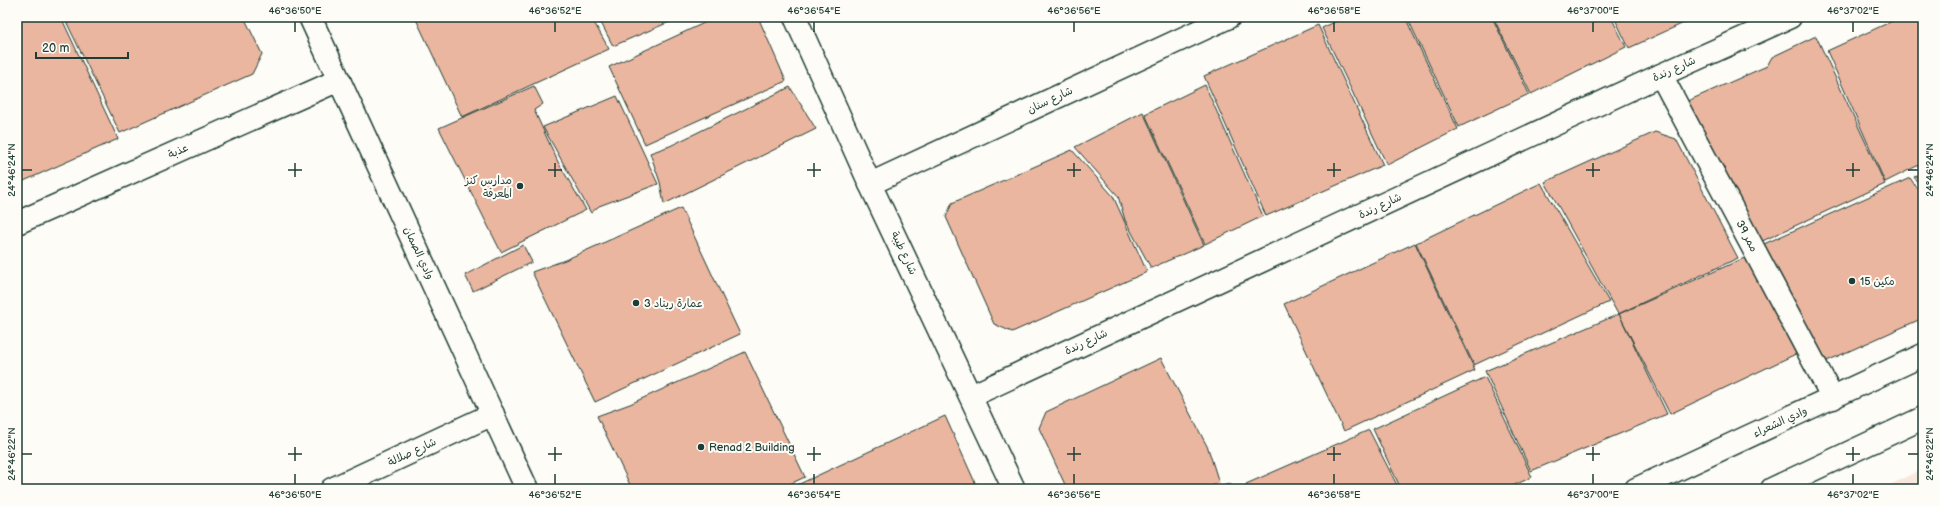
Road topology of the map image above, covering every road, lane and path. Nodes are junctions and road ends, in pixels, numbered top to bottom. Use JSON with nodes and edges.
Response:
{"nodes":[{"id":1,"x":310,"y":17,"type":"edge"},
{"id":2,"x":795,"y":17,"type":"edge"},
{"id":3,"x":1229,"y":17,"type":"edge"},
{"id":4,"x":1790,"y":17,"type":"edge"},
{"id":5,"x":1661,"y":75,"type":"junction"},
{"id":6,"x":339,"y":80,"type":"junction"},
{"id":7,"x":870,"y":184,"type":"junction"},
{"id":8,"x":17,"y":223,"type":"edge"},
{"id":9,"x":1923,"y":355,"type":"edge"},
{"id":10,"x":971,"y":396,"type":"junction"},
{"id":11,"x":1833,"y":398,"type":"junction"},
{"id":12,"x":493,"y":414,"type":"junction"},
{"id":13,"x":1923,"y":418,"type":"edge"},
{"id":14,"x":1665,"y":476,"type":"junction"},
{"id":15,"x":332,"y":489,"type":"edge"},
{"id":16,"x":527,"y":489,"type":"edge"},
{"id":17,"x":1014,"y":489,"type":"edge"},
{"id":18,"x":1636,"y":489,"type":"edge"},
{"id":19,"x":1647,"y":489,"type":"edge"},
{"id":20,"x":1772,"y":489,"type":"edge"}],
"edges":[{"from":1,"to":6,"type":"street","name":"وادي الصمان"},
{"from":2,"to":7,"type":"street","name":"شارع طيبة"},
{"from":3,"to":7,"type":"street","name":"شارع سنان"},
{"from":4,"to":5,"type":"street","name":"شارع رندة"},
{"from":5,"to":10,"type":"street","name":"شارع رندة"},
{"from":5,"to":11,"type":"street","name":"ممر 39"},
{"from":6,"to":8,"type":"street","name":"عذبة"},
{"from":6,"to":12,"type":"street","name":"وادي الصمان"},
{"from":7,"to":10,"type":"street","name":"شارع طيبة"},
{"from":9,"to":11,"type":"street","name":"وادي الشعراء"},
{"from":10,"to":17,"type":"street","name":"شارع طيبة"},
{"from":11,"to":14,"type":"street","name":"وادي الشعراء"},
{"from":12,"to":15,"type":"street","name":"شارع صلالة"},
{"from":12,"to":16,"type":"street","name":"وادي الصمان"},
{"from":13,"to":20,"type":"street"},
{"from":14,"to":18,"type":"street","name":"وادي الشعراء"},
{"from":14,"to":19,"type":"street"}]}
